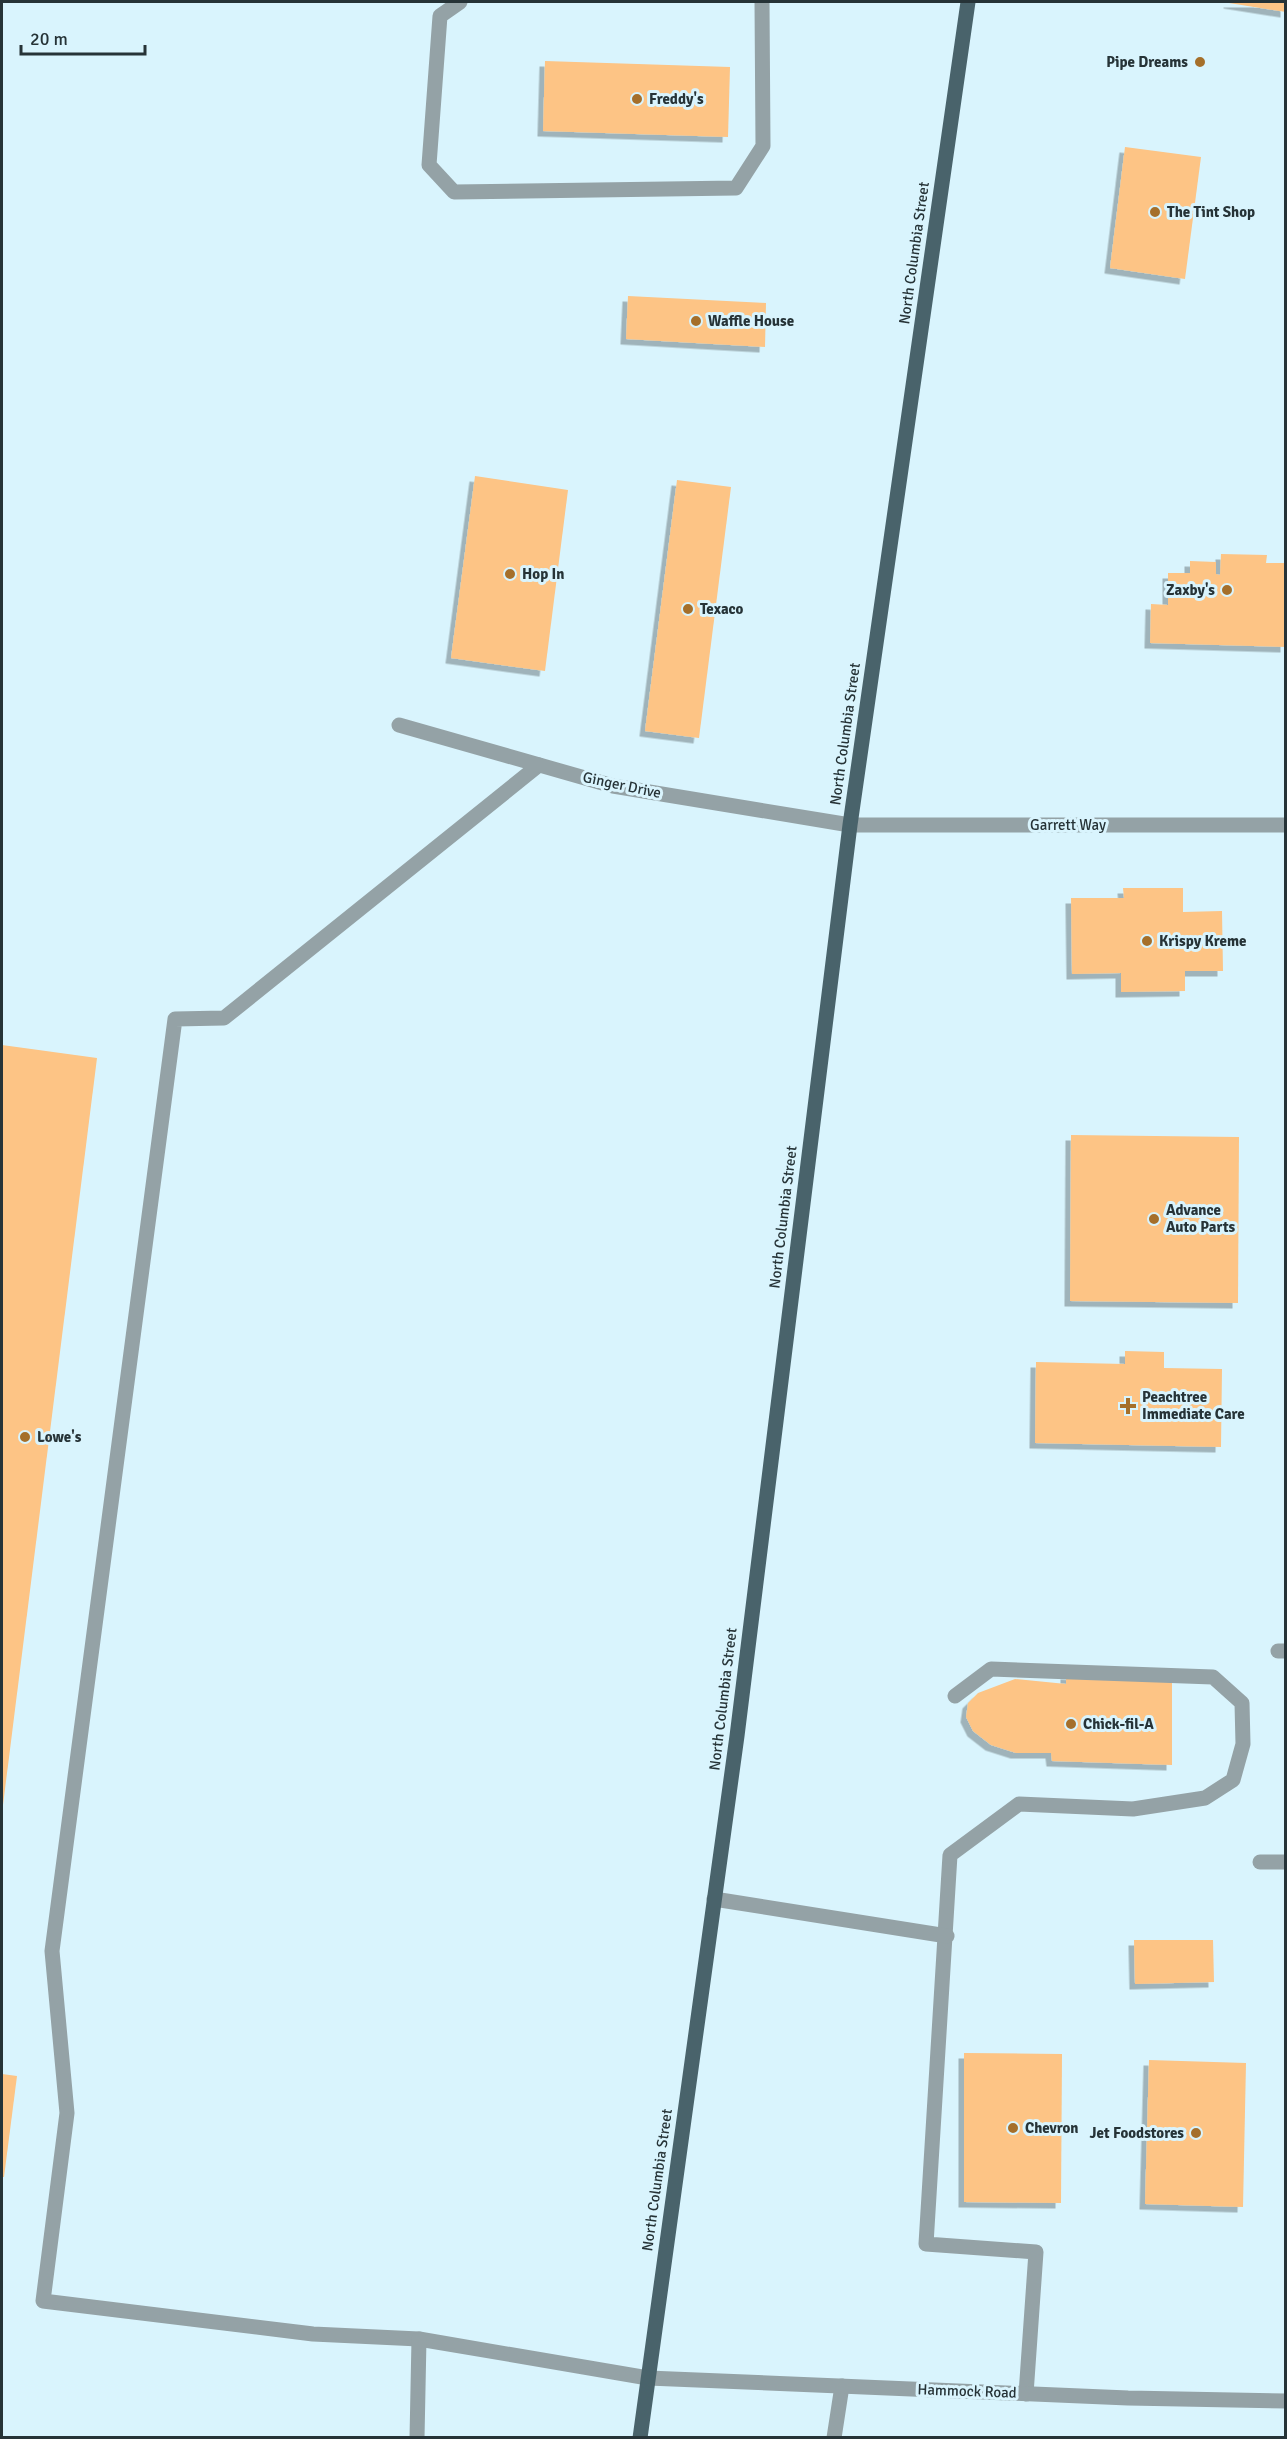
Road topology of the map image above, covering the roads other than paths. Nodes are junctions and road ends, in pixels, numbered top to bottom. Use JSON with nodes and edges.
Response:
{"nodes":[{"id":1,"x":460,"y":2,"type":"edge"},
{"id":2,"x":762,"y":2,"type":"edge"},
{"id":3,"x":968,"y":2,"type":"edge"},
{"id":4,"x":399,"y":725,"type":"dead end"},
{"id":5,"x":539,"y":765,"type":"junction"},
{"id":6,"x":850,"y":825,"type":"junction"},
{"id":7,"x":1286,"y":825,"type":"edge"},
{"id":8,"x":955,"y":1696,"type":"dead end"},
{"id":9,"x":1260,"y":1862,"type":"dead end"},
{"id":10,"x":1286,"y":1862,"type":"edge"},
{"id":11,"x":714,"y":1899,"type":"junction"},
{"id":12,"x":946,"y":1936,"type":"junction"},
{"id":13,"x":419,"y":2339,"type":"junction"},
{"id":14,"x":648,"y":2378,"type":"junction"},
{"id":15,"x":843,"y":2386,"type":"junction"},
{"id":16,"x":1026,"y":2394,"type":"junction"},
{"id":17,"x":1286,"y":2401,"type":"edge"},
{"id":18,"x":417,"y":2438,"type":"edge"},
{"id":19,"x":640,"y":2438,"type":"edge"},
{"id":20,"x":834,"y":2438,"type":"edge"}],
"edges":[{"from":1,"to":2,"type":"street"},
{"from":3,"to":6,"type":"main road","name":"North Columbia Street"},
{"from":4,"to":5,"type":"street","name":"Ginger Drive"},
{"from":5,"to":6,"type":"street","name":"Ginger Drive"},
{"from":5,"to":13,"type":"street","name":"Hammock Road"},
{"from":6,"to":7,"type":"street","name":"Garrett Way"},
{"from":6,"to":11,"type":"main road","name":"North Columbia Street"},
{"from":8,"to":12,"type":"street"},
{"from":9,"to":10,"type":"street"},
{"from":11,"to":12,"type":"street"},
{"from":11,"to":14,"type":"main road","name":"North Columbia Street"},
{"from":12,"to":16,"type":"street"},
{"from":13,"to":14,"type":"street","name":"Hammock Road"},
{"from":13,"to":18,"type":"street"},
{"from":14,"to":15,"type":"street","name":"Hammock Road"},
{"from":14,"to":19,"type":"main road","name":"North Columbia Street"},
{"from":15,"to":16,"type":"street","name":"Hammock Road"},
{"from":15,"to":20,"type":"street"},
{"from":16,"to":17,"type":"street","name":"Hammock Road"}]}
